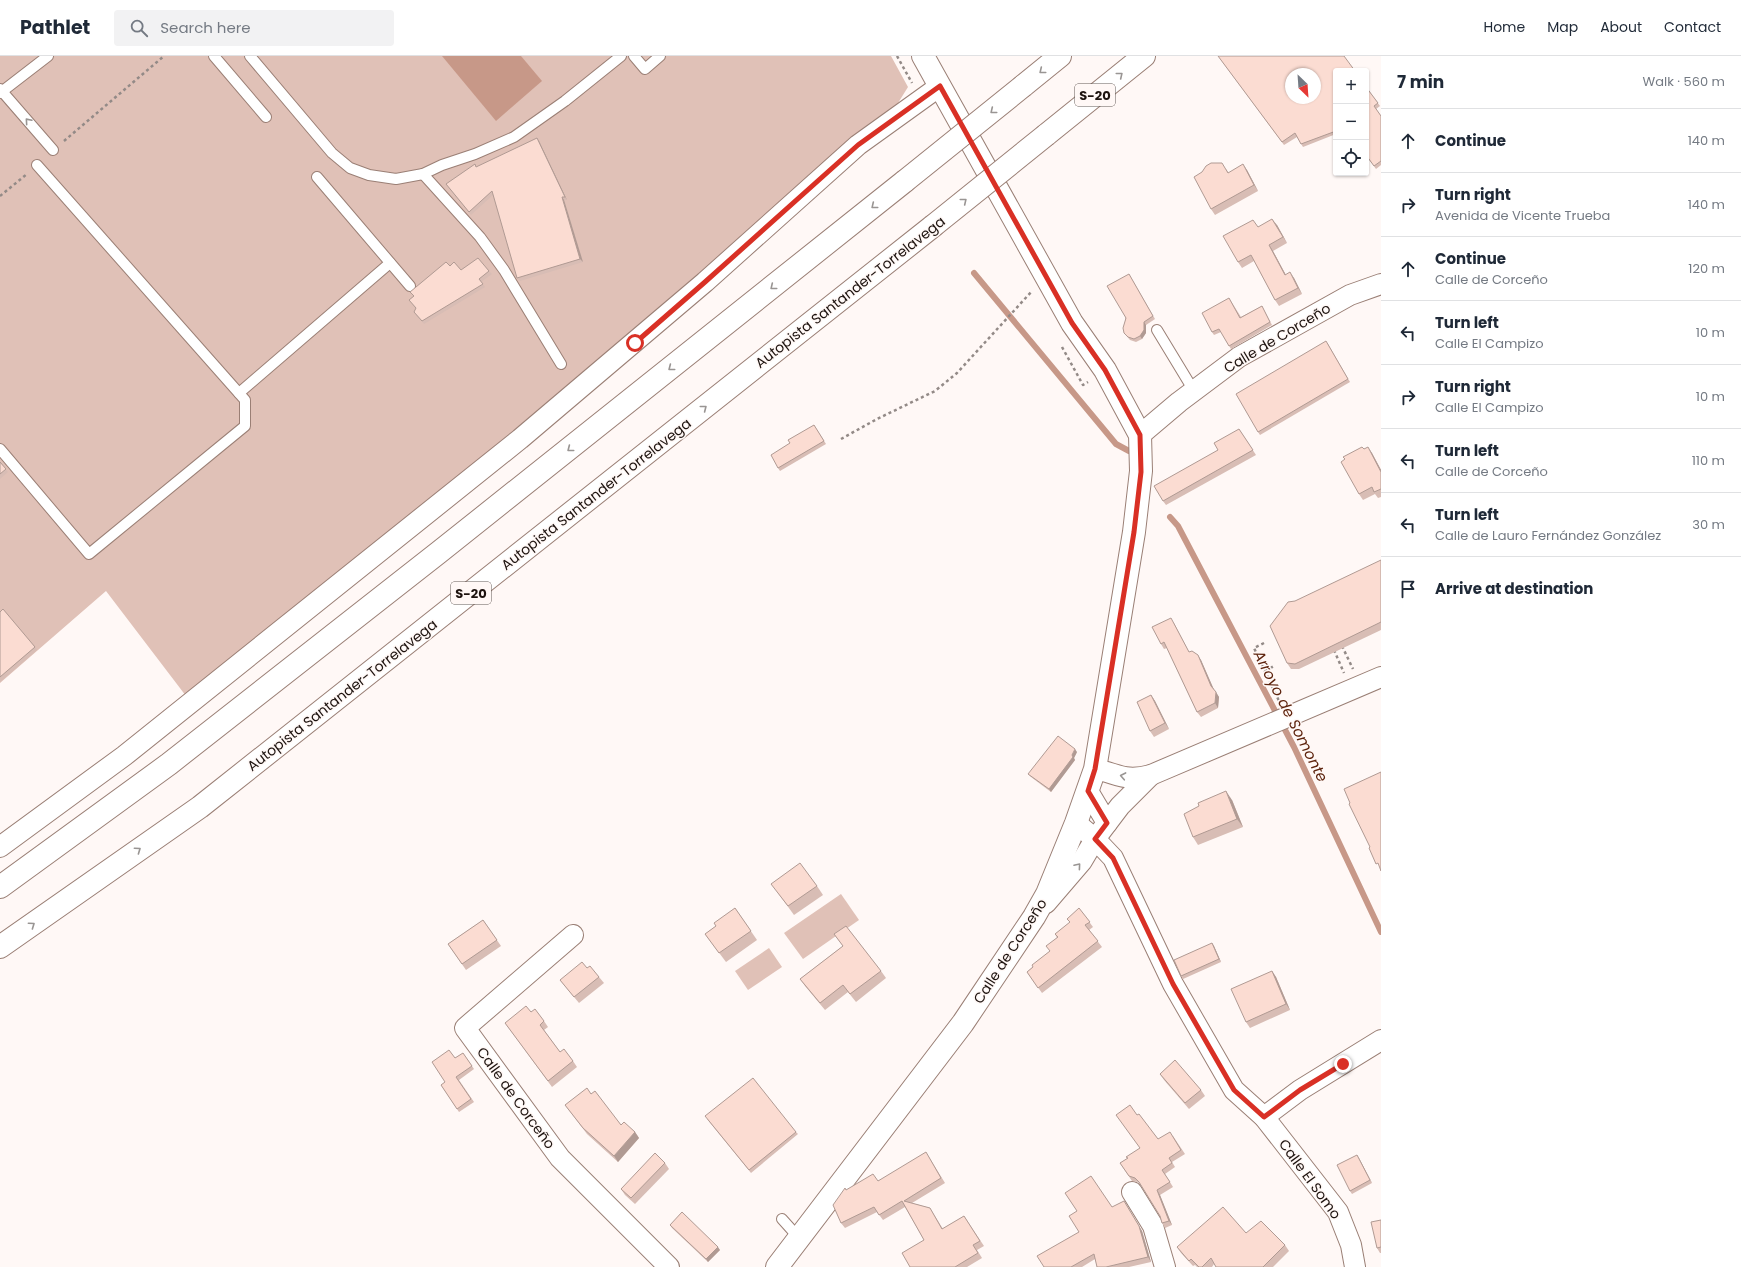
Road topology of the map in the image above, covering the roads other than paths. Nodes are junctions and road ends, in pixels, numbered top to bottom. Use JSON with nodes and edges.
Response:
{"nodes":[{"id":1,"x":214,"y":56,"type":"edge"},
{"id":2,"x":250,"y":56,"type":"edge"},
{"id":3,"x":621,"y":56,"type":"edge"},
{"id":4,"x":634,"y":56,"type":"edge"},
{"id":5,"x":660,"y":56,"type":"edge"},
{"id":6,"x":923,"y":56,"type":"edge"},
{"id":7,"x":1060,"y":56,"type":"edge"},
{"id":8,"x":1144,"y":56,"type":"edge"},
{"id":9,"x":44,"y":57,"type":"edge"},
{"id":10,"x":940,"y":86,"type":"junction"},
{"id":11,"x":1,"y":91,"type":"edge"},
{"id":12,"x":266,"y":117,"type":"dead end"},
{"id":13,"x":53,"y":150,"type":"road end"},
{"id":14,"x":37,"y":165,"type":"road end"},
{"id":15,"x":423,"y":174,"type":"junction"},
{"id":16,"x":317,"y":176,"type":"dead end"},
{"id":17,"x":390,"y":263,"type":"junction"},
{"id":18,"x":1381,"y":284,"type":"edge"},
{"id":19,"x":410,"y":286,"type":"dead end"},
{"id":20,"x":1157,"y":330,"type":"dead end"},
{"id":21,"x":562,"y":364,"type":"dead end"},
{"id":22,"x":1194,"y":391,"type":"junction"},
{"id":23,"x":239,"y":393,"type":"junction"},
{"id":24,"x":1140,"y":435,"type":"junction"},
{"id":25,"x":0,"y":449,"type":"edge"},
{"id":26,"x":1381,"y":677,"type":"edge"},
{"id":27,"x":1095,"y":769,"type":"junction"},
{"id":28,"x":1151,"y":775,"type":"junction"},
{"id":29,"x":1088,"y":791,"type":"junction"},
{"id":30,"x":1076,"y":823,"type":"junction"},
{"id":31,"x":1107,"y":823,"type":"junction"},
{"id":32,"x":1095,"y":839,"type":"junction"},
{"id":33,"x":0,"y":847,"type":"edge"},
{"id":34,"x":0,"y":887,"type":"edge"},
{"id":35,"x":1034,"y":916,"type":"junction"},
{"id":36,"x":573,"y":935,"type":"dead end"},
{"id":37,"x":0,"y":947,"type":"edge"},
{"id":38,"x":1381,"y":1040,"type":"edge"},
{"id":39,"x":1264,"y":1117,"type":"junction"},
{"id":40,"x":1132,"y":1192,"type":"dead end"},
{"id":41,"x":782,"y":1219,"type":"dead end"},
{"id":42,"x":799,"y":1238,"type":"junction"},
{"id":43,"x":669,"y":1267,"type":"edge"},
{"id":44,"x":777,"y":1267,"type":"edge"},
{"id":45,"x":1165,"y":1267,"type":"edge"},
{"id":46,"x":1355,"y":1267,"type":"edge"}],
"edges":[{"from":1,"to":12,"type":"lane"},
{"from":2,"to":15,"type":"lane"},
{"from":3,"to":15,"type":"lane"},
{"from":4,"to":5,"type":"lane"},
{"from":6,"to":10,"type":"main road"},
{"from":7,"to":34,"type":"main road","one_way":true,"bridge":true},
{"from":37,"to":8,"type":"main road","name":"Autopista Santander-Torrelavega","number":"S-20","one_way":true,"bridge":true},
{"from":9,"to":11,"type":"lane"},
{"from":10,"to":24,"type":"main road"},
{"from":10,"to":33,"type":"street"},
{"from":13,"to":11,"type":"lane","one_way":true},
{"from":14,"to":23,"type":"lane"},
{"from":15,"to":21,"type":"lane"},
{"from":16,"to":17,"type":"lane"},
{"from":17,"to":19,"type":"lane"},
{"from":17,"to":23,"type":"lane"},
{"from":18,"to":22,"type":"street","name":"Calle de Corceño"},
{"from":20,"to":22,"type":"lane"},
{"from":22,"to":24,"type":"street","name":"Calle de Corceño"},
{"from":23,"to":25,"type":"lane"},
{"from":24,"to":27,"type":"main road","name":"Calle de Corceño"},
{"from":26,"to":28,"type":"street"},
{"from":28,"to":27,"type":"street","one_way":true},
{"from":27,"to":29,"type":"main road","name":"Calle de Corceño"},
{"from":28,"to":31,"type":"street"},
{"from":29,"to":30,"type":"main road","name":"Calle de Corceño"},
{"from":29,"to":31,"type":"street"},
{"from":30,"to":32,"type":"street"},
{"from":30,"to":35,"type":"main road","name":"Calle de Corceño"},
{"from":31,"to":32,"type":"street"},
{"from":35,"to":32,"type":"street","one_way":true},
{"from":32,"to":39,"type":"street"},
{"from":35,"to":42,"type":"main road","name":"Calle de Corceño"},
{"from":36,"to":43,"type":"street","name":"Calle de Corceño"},
{"from":38,"to":39,"type":"street"},
{"from":39,"to":46,"type":"street","name":"Calle El Somo"},
{"from":40,"to":45,"type":"street"},
{"from":41,"to":42,"type":"lane"},
{"from":42,"to":44,"type":"main road","name":"Calle de Corceño"}]}
